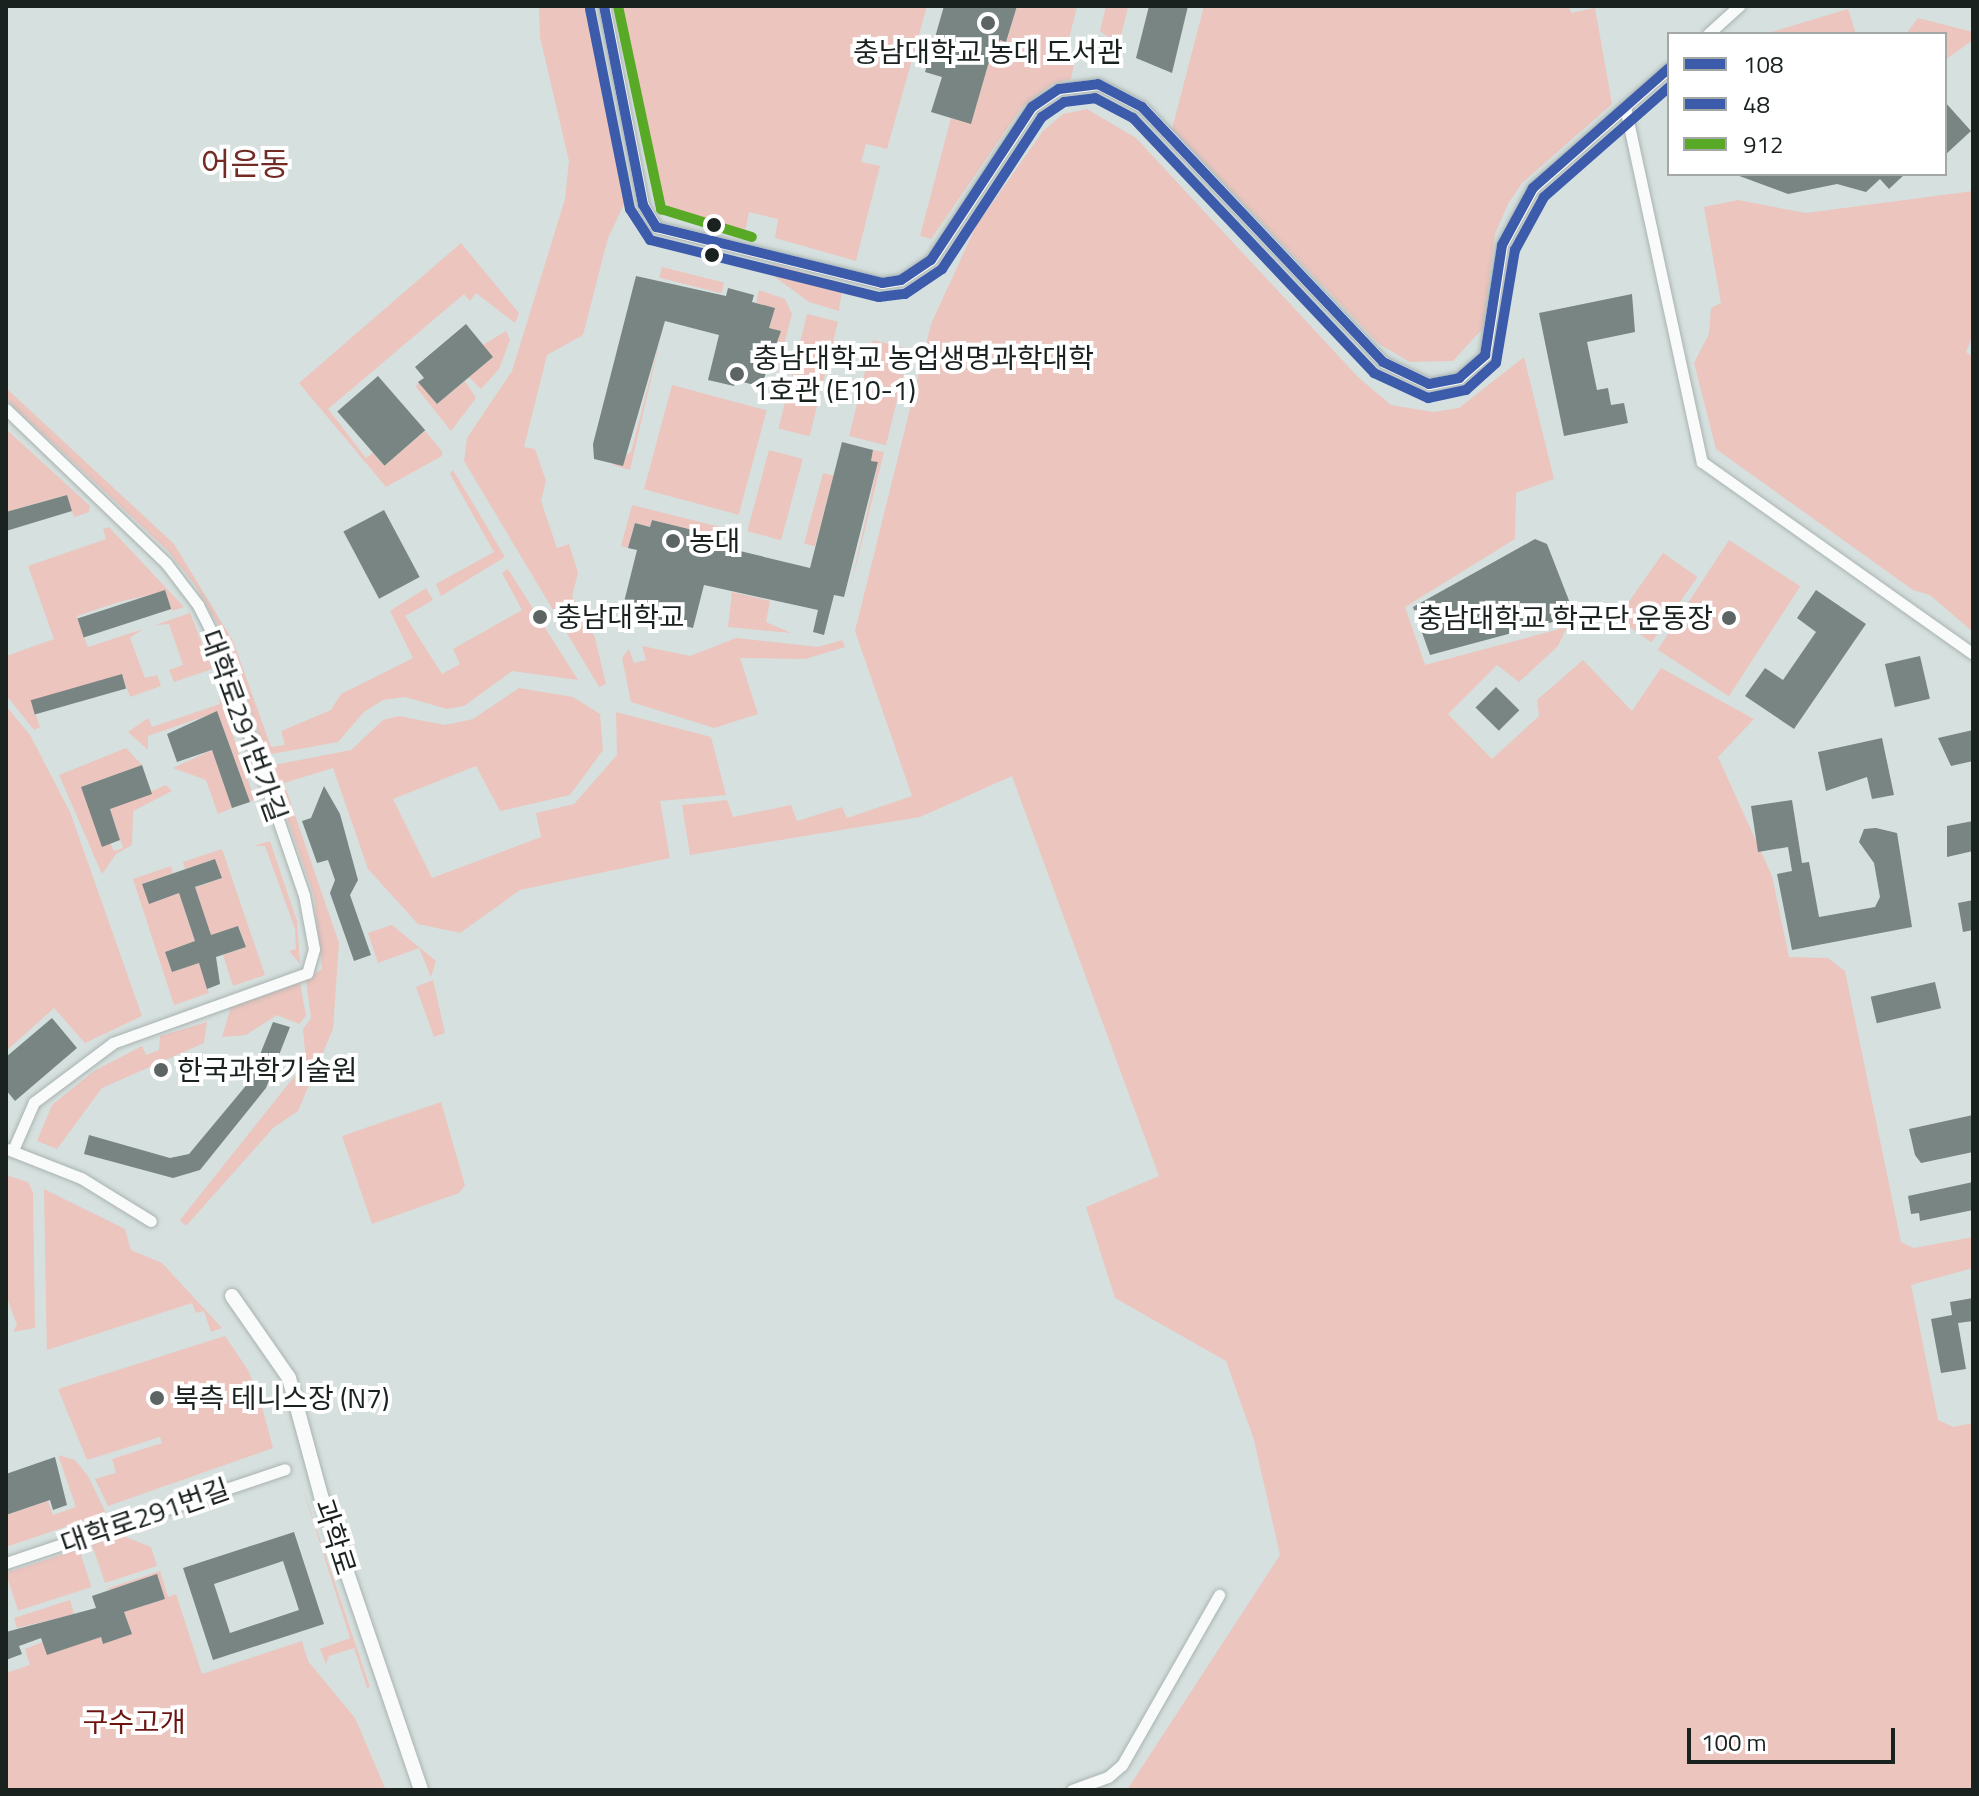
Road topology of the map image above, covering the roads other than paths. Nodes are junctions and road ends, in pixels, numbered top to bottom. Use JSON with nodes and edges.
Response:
{"nodes":[{"id":1,"x":604,"y":6,"type":"edge"},
{"id":2,"x":1739,"y":6,"type":"edge"},
{"id":3,"x":1710,"y":32,"type":"edge"},
{"id":4,"x":1667,"y":70,"type":"edge"},
{"id":5,"x":1625,"y":107,"type":"junction"},
{"id":6,"x":6,"y":409,"type":"edge"},
{"id":7,"x":1973,"y":654,"type":"edge"},
{"id":8,"x":9,"y":1150,"type":"edge"},
{"id":9,"x":151,"y":1221,"type":"dead end"},
{"id":10,"x":232,"y":1296,"type":"dead end"},
{"id":11,"x":285,"y":1469,"type":"dead end"},
{"id":12,"x":6,"y":1563,"type":"edge"},
{"id":13,"x":1219,"y":1595,"type":"dead end"},
{"id":14,"x":421,"y":1790,"type":"edge"},
{"id":15,"x":1072,"y":1790,"type":"edge"}],
"edges":[{"from":1,"to":5,"type":"street"},
{"from":2,"to":3,"type":"street"},
{"from":4,"to":5,"type":"street"},
{"from":5,"to":7,"type":"street"},
{"from":6,"to":8,"type":"street","name":"대학로291번가길"},
{"from":8,"to":9,"type":"street"},
{"from":10,"to":14,"type":"street","name":"과학로"},
{"from":11,"to":12,"type":"street","name":"대학로291번길"},
{"from":13,"to":15,"type":"street"}]}
